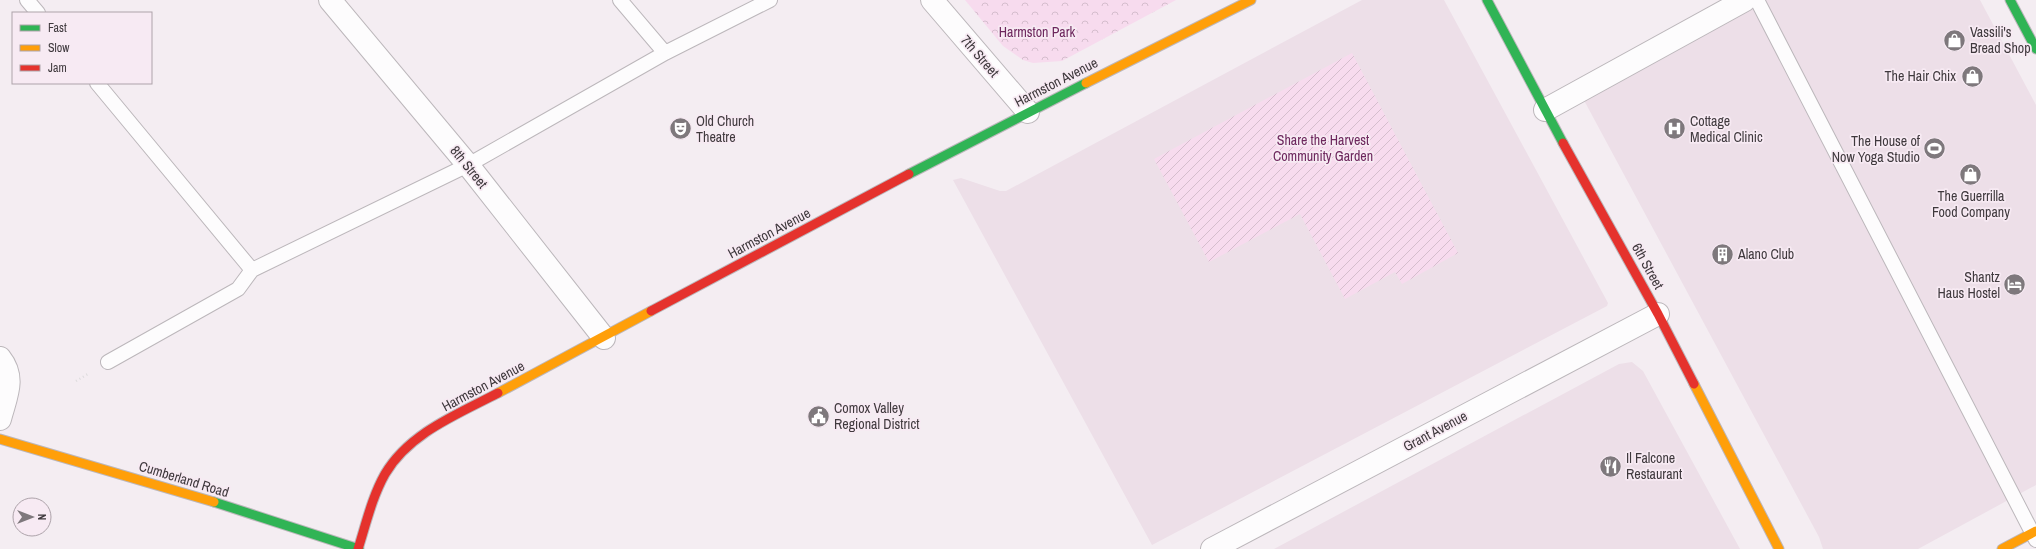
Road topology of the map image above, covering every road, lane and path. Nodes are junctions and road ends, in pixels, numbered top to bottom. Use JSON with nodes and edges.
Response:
{"nodes":[{"id":1,"x":27,"y":0,"type":"edge"},
{"id":2,"x":330,"y":0,"type":"edge"},
{"id":3,"x":620,"y":0,"type":"edge"},
{"id":4,"x":770,"y":0,"type":"edge"},
{"id":5,"x":932,"y":0,"type":"edge"},
{"id":6,"x":1251,"y":0,"type":"edge"},
{"id":7,"x":1487,"y":0,"type":"edge"},
{"id":8,"x":1745,"y":0,"type":"edge"},
{"id":9,"x":1757,"y":0,"type":"edge"},
{"id":10,"x":2010,"y":0,"type":"edge"},
{"id":11,"x":37,"y":12,"type":"edge"},
{"id":12,"x":2036,"y":49,"type":"edge"},
{"id":13,"x":665,"y":53,"type":"junction"},
{"id":14,"x":97,"y":84,"type":"edge"},
{"id":15,"x":1545,"y":110,"type":"junction"},
{"id":16,"x":1028,"y":112,"type":"junction"},
{"id":17,"x":468,"y":165,"type":"junction"},
{"id":18,"x":252,"y":270,"type":"junction"},
{"id":19,"x":1658,"y":314,"type":"junction"},
{"id":20,"x":604,"y":338,"type":"junction"},
{"id":21,"x":0,"y":358,"type":"edge"},
{"id":22,"x":108,"y":362,"type":"dead end"},
{"id":23,"x":0,"y":419,"type":"edge"},
{"id":24,"x":0,"y":439,"type":"edge"},
{"id":25,"x":2035,"y":535,"type":"edge"},
{"id":26,"x":326,"y":544,"type":"edge"},
{"id":27,"x":358,"y":549,"type":"edge"},
{"id":28,"x":1212,"y":549,"type":"edge"},
{"id":29,"x":1779,"y":549,"type":"edge"},
{"id":30,"x":2002,"y":549,"type":"edge"}],
"edges":[{"from":1,"to":11,"type":"lane"},
{"from":2,"to":17,"type":"street","name":"8th Street"},
{"from":3,"to":13,"type":"lane"},
{"from":4,"to":13,"type":"lane"},
{"from":5,"to":16,"type":"street","name":"7th Street"},
{"from":6,"to":16,"type":"street","name":"Harmston Avenue"},
{"from":7,"to":15,"type":"street","name":"6th Street"},
{"from":8,"to":15,"type":"street"},
{"from":9,"to":25,"type":"lane"},
{"from":10,"to":12,"type":"street"},
{"from":13,"to":17,"type":"lane"},
{"from":14,"to":18,"type":"lane"},
{"from":15,"to":19,"type":"street","name":"6th Street"},
{"from":16,"to":20,"type":"street","name":"Harmston Avenue"},
{"from":17,"to":18,"type":"lane"},
{"from":17,"to":20,"type":"street","name":"8th Street"},
{"from":18,"to":22,"type":"lane"},
{"from":19,"to":28,"type":"street","name":"Grant Avenue"},
{"from":19,"to":29,"type":"street","name":"6th Street"},
{"from":20,"to":27,"type":"street","name":"Harmston Avenue"},
{"from":21,"to":23,"type":"street"},
{"from":24,"to":26,"type":"street","name":"Cumberland Road"},
{"from":25,"to":30,"type":"street"},
{"from":26,"to":27,"type":"street","name":"Cumberland Road"}]}
